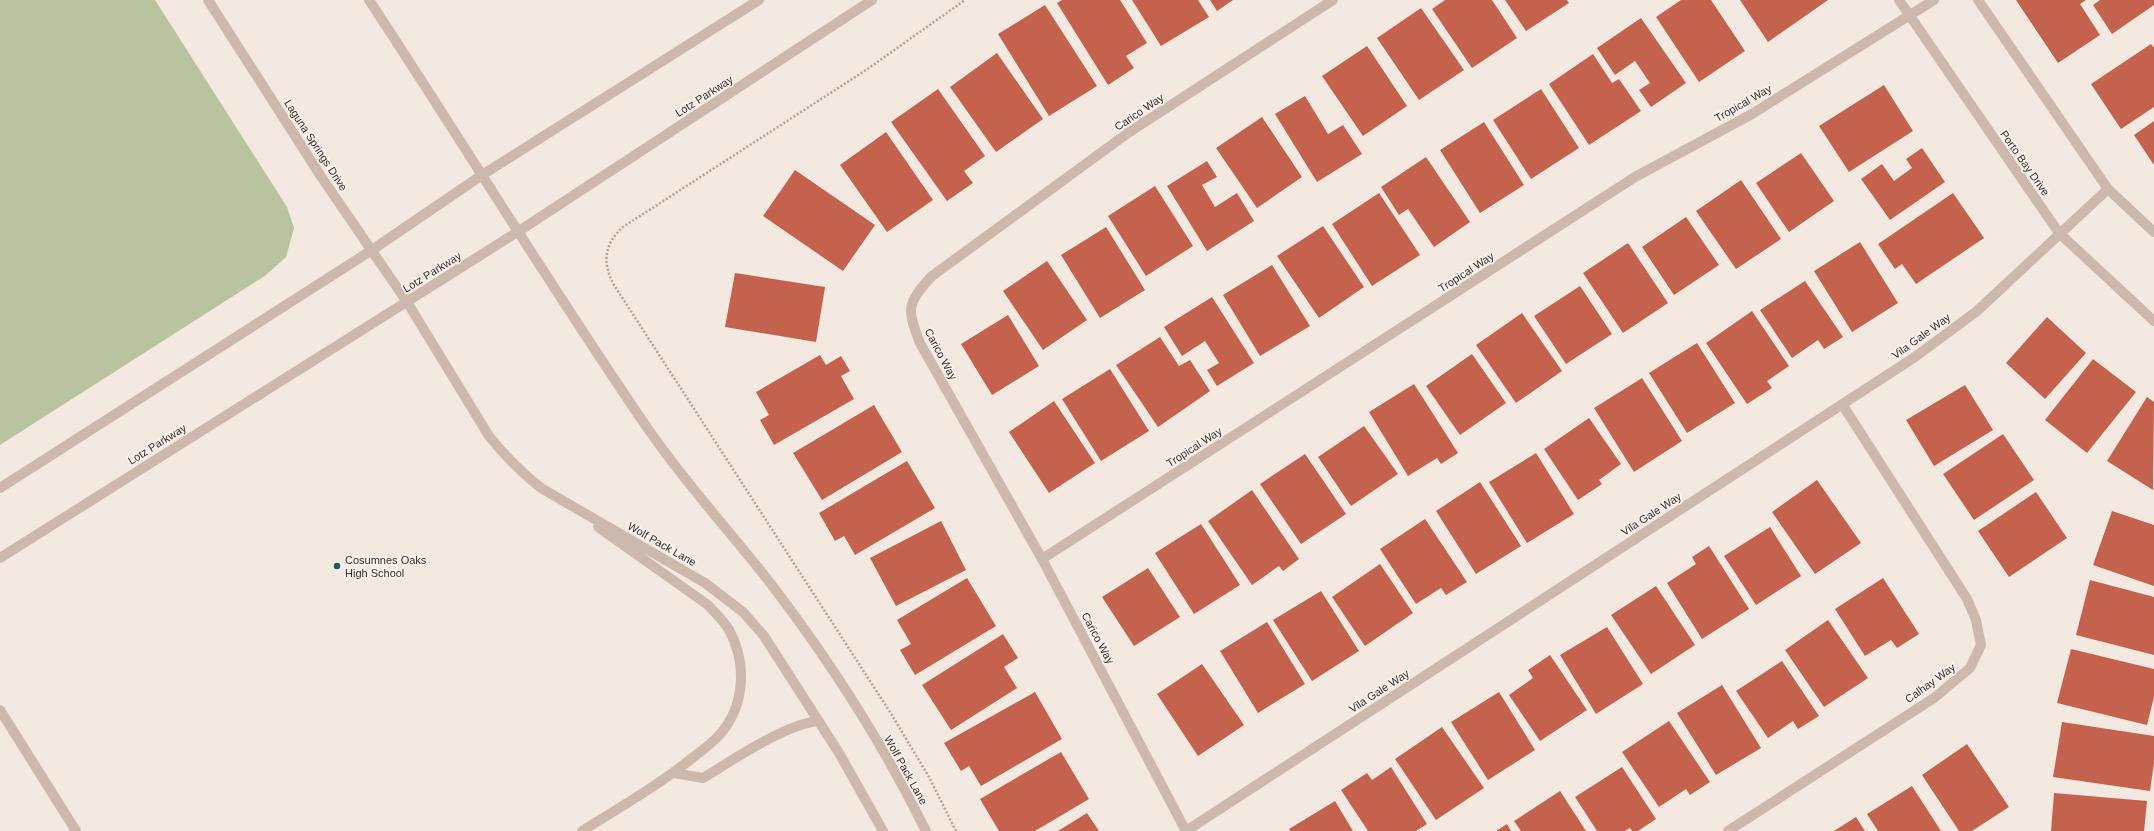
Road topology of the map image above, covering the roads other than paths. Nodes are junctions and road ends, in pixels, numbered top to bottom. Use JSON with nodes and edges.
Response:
{"nodes":[{"id":1,"x":208,"y":0,"type":"edge"},
{"id":2,"x":369,"y":0,"type":"edge"},
{"id":3,"x":759,"y":0,"type":"edge"},
{"id":4,"x":872,"y":0,"type":"edge"},
{"id":5,"x":1333,"y":0,"type":"edge"},
{"id":6,"x":1899,"y":0,"type":"edge"},
{"id":7,"x":1934,"y":0,"type":"edge"},
{"id":8,"x":1978,"y":0,"type":"edge"},
{"id":9,"x":1909,"y":15,"type":"junction"},
{"id":10,"x":482,"y":175,"type":"junction"},
{"id":11,"x":2108,"y":189,"type":"junction"},
{"id":12,"x":519,"y":231,"type":"junction"},
{"id":13,"x":2154,"y":232,"type":"edge"},
{"id":14,"x":2059,"y":233,"type":"junction"},
{"id":15,"x":372,"y":250,"type":"junction"},
{"id":16,"x":406,"y":302,"type":"junction"},
{"id":17,"x":2154,"y":321,"type":"edge"},
{"id":18,"x":1842,"y":404,"type":"junction"},
{"id":19,"x":0,"y":488,"type":"edge"},
{"id":20,"x":541,"y":488,"type":"junction"},
{"id":21,"x":0,"y":558,"type":"edge"},
{"id":22,"x":1042,"y":559,"type":"junction"},
{"id":23,"x":0,"y":710,"type":"edge"},
{"id":24,"x":819,"y":721,"type":"junction"},
{"id":25,"x":674,"y":773,"type":"junction"},
{"id":26,"x":76,"y":831,"type":"edge"},
{"id":27,"x":582,"y":831,"type":"edge"},
{"id":28,"x":883,"y":831,"type":"edge"},
{"id":29,"x":926,"y":831,"type":"edge"},
{"id":30,"x":1186,"y":831,"type":"edge"},
{"id":31,"x":1728,"y":831,"type":"edge"}],
"edges":[{"from":1,"to":15,"type":"street","name":"Laguna Springs Drive"},
{"from":2,"to":10,"type":"street"},
{"from":3,"to":10,"type":"street"},
{"from":4,"to":12,"type":"street","name":"Lotz Parkway"},
{"from":5,"to":22,"type":"street","name":"Carico Way"},
{"from":6,"to":9,"type":"street","name":"Porto Bay Drive"},
{"from":7,"to":9,"type":"street","name":"Tropical Way"},
{"from":8,"to":11,"type":"street"},
{"from":9,"to":14,"type":"street","name":"Porto Bay Drive"},
{"from":9,"to":22,"type":"street","name":"Tropical Way"},
{"from":10,"to":12,"type":"street"},
{"from":10,"to":15,"type":"street"},
{"from":11,"to":13,"type":"street"},
{"from":11,"to":14,"type":"street","name":"Vila Gale Way"},
{"from":12,"to":16,"type":"street","name":"Lotz Parkway"},
{"from":12,"to":29,"type":"street","name":"Wolf Pack Lane"},
{"from":14,"to":17,"type":"street","name":"Porto Bay Drive"},
{"from":14,"to":18,"type":"street","name":"Vila Gale Way"},
{"from":15,"to":16,"type":"street","name":"Laguna Springs Drive"},
{"from":15,"to":19,"type":"street"},
{"from":16,"to":20,"type":"street","name":"Wolf Pack Lane"},
{"from":16,"to":21,"type":"street","name":"Lotz Parkway"},
{"from":18,"to":30,"type":"street","name":"Vila Gale Way"},
{"from":18,"to":31,"type":"street","name":"Calhay Way"},
{"from":20,"to":24,"type":"street","name":"Wolf Pack Lane"},
{"from":20,"to":25,"type":"street"},
{"from":22,"to":30,"type":"street","name":"Carico Way"},
{"from":23,"to":26,"type":"street"},
{"from":24,"to":25,"type":"street"},
{"from":24,"to":28,"type":"street","name":"Wolf Pack Lane"},
{"from":25,"to":27,"type":"street"}]}
